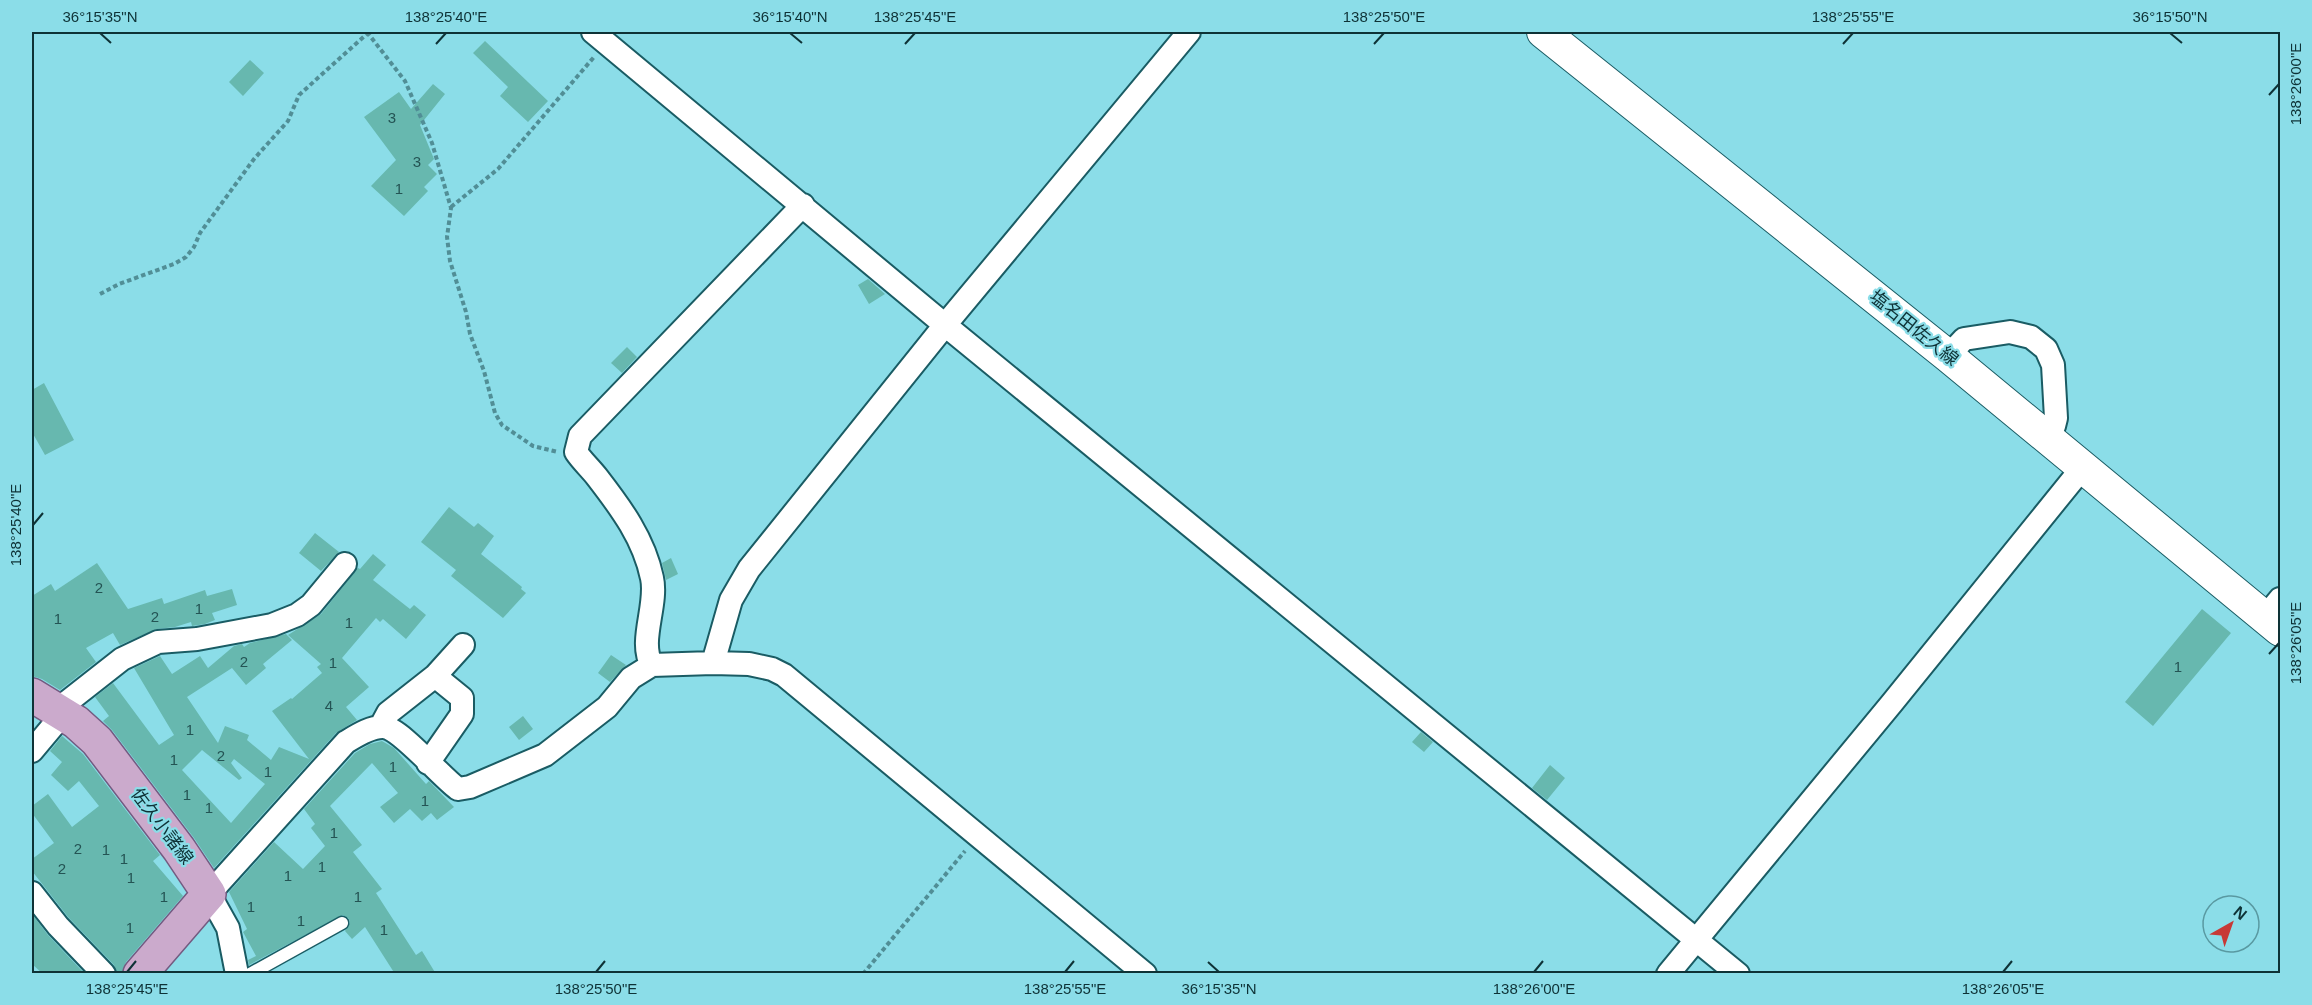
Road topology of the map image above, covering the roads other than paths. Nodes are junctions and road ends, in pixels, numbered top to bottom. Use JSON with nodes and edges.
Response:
{"nodes":[{"id":1,"x":1189,"y":32,"type":"edge"},
{"id":2,"x":1543,"y":32,"type":"edge"},
{"id":3,"x":600,"y":37,"type":"edge"},
{"id":4,"x":803,"y":205,"type":"junction"},
{"id":5,"x":945,"y":325,"type":"junction"},
{"id":6,"x":1948,"y":356,"type":"junction"},
{"id":7,"x":2046,"y":436,"type":"junction"},
{"id":8,"x":2083,"y":467,"type":"junction"},
{"id":9,"x":345,"y":564,"type":"dead end"},
{"id":10,"x":2275,"y":615,"type":"edge"},
{"id":11,"x":463,"y":645,"type":"dead end"},
{"id":12,"x":713,"y":663,"type":"junction"},
{"id":13,"x":652,"y":665,"type":"junction"},
{"id":14,"x":435,"y":676,"type":"junction"},
{"id":15,"x":51,"y":706,"type":"edge"},
{"id":16,"x":381,"y":726,"type":"junction"},
{"id":17,"x":32,"y":751,"type":"edge"},
{"id":18,"x":428,"y":763,"type":"junction"},
{"id":19,"x":32,"y":893,"type":"edge"},
{"id":20,"x":209,"y":894,"type":"junction"},
{"id":21,"x":342,"y":923,"type":"dead end"},
{"id":22,"x":1696,"y":939,"type":"junction"},
{"id":23,"x":104,"y":974,"type":"edge"},
{"id":24,"x":140,"y":974,"type":"edge"},
{"id":25,"x":237,"y":974,"type":"edge"},
{"id":26,"x":250,"y":974,"type":"edge"},
{"id":27,"x":1145,"y":974,"type":"edge"},
{"id":28,"x":1668,"y":974,"type":"edge"},
{"id":29,"x":1738,"y":974,"type":"edge"}],
"edges":[{"from":1,"to":5,"type":"street"},
{"from":2,"to":6,"type":"main road","name":"塩名田佐久線"},
{"from":3,"to":4,"type":"street"},
{"from":4,"to":5,"type":"street"},
{"from":4,"to":13,"type":"street"},
{"from":5,"to":12,"type":"street"},
{"from":5,"to":22,"type":"street"},
{"from":6,"to":7,"type":"main road","name":"塩名田佐久線"},
{"from":6,"to":7,"type":"street"},
{"from":7,"to":8,"type":"main road","name":"塩名田佐久線"},
{"from":8,"to":10,"type":"main road","name":"塩名田佐久線"},
{"from":8,"to":22,"type":"street"},
{"from":9,"to":15,"type":"street"},
{"from":11,"to":14,"type":"street"},
{"from":12,"to":13,"type":"street"},
{"from":12,"to":27,"type":"street"},
{"from":13,"to":18,"type":"street"},
{"from":14,"to":16,"type":"street"},
{"from":14,"to":18,"type":"street"},
{"from":15,"to":17,"type":"street"},
{"from":15,"to":20,"type":"main road","name":"佐久小諸線"},
{"from":16,"to":18,"type":"street"},
{"from":16,"to":20,"type":"street"},
{"from":19,"to":23,"type":"street"},
{"from":20,"to":24,"type":"main road"},
{"from":20,"to":25,"type":"street"},
{"from":21,"to":26,"type":"lane"},
{"from":22,"to":28,"type":"street"},
{"from":22,"to":29,"type":"street"}]}
